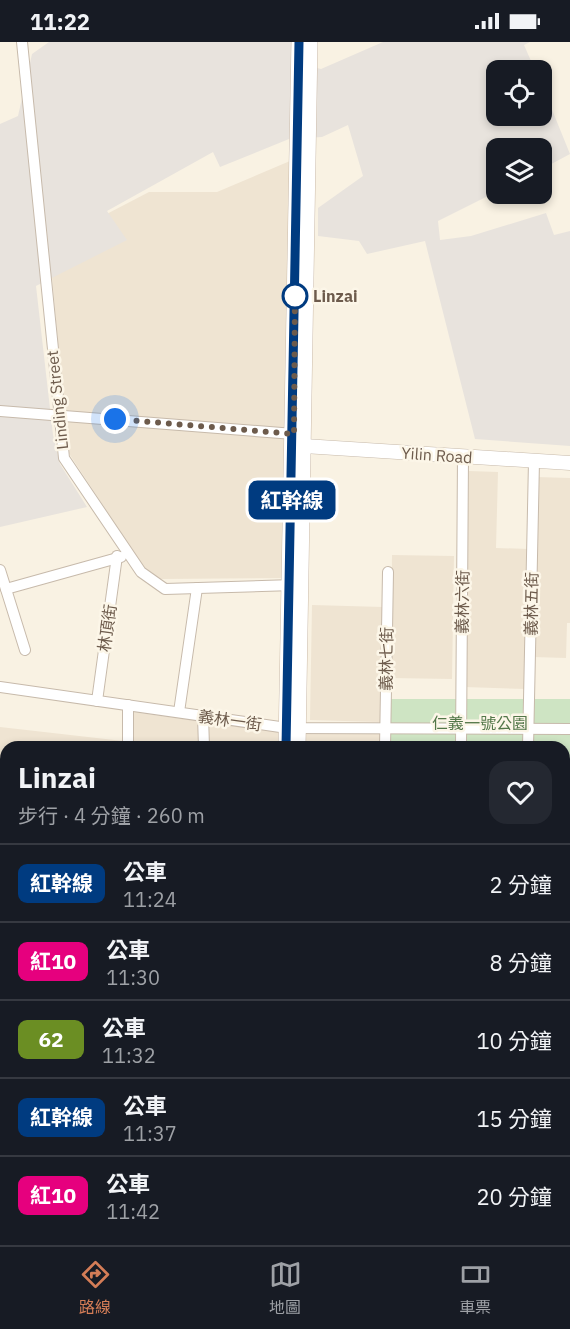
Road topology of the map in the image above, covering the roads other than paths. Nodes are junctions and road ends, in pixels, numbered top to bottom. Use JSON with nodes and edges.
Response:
{"nodes":[{"id":1,"x":22,"y":42,"type":"edge"},
{"id":2,"x":299,"y":42,"type":"edge"},
{"id":3,"x":310,"y":42,"type":"edge"},
{"id":4,"x":0,"y":411,"type":"edge"},
{"id":5,"x":58,"y":415,"type":"junction"},
{"id":6,"x":299,"y":440,"type":"junction"},
{"id":7,"x":463,"y":456,"type":"junction"},
{"id":8,"x":534,"y":461,"type":"junction"},
{"id":9,"x":570,"y":463,"type":"edge"},
{"id":10,"x":117,"y":556,"type":"junction"},
{"id":11,"x":133,"y":559,"type":"junction"},
{"id":12,"x":0,"y":570,"type":"edge"},
{"id":13,"x":388,"y":572,"type":"dead end"},
{"id":14,"x":295,"y":585,"type":"junction"},
{"id":15,"x":197,"y":588,"type":"junction"},
{"id":16,"x":6,"y":590,"type":"junction"},
{"id":17,"x":25,"y":650,"type":"dead end"},
{"id":18,"x":0,"y":687,"type":"edge"},
{"id":19,"x":97,"y":701,"type":"junction"},
{"id":20,"x":128,"y":705,"type":"junction"},
{"id":21,"x":179,"y":712,"type":"junction"},
{"id":22,"x":203,"y":716,"type":"junction"},
{"id":23,"x":293,"y":728,"type":"junction"},
{"id":24,"x":386,"y":728,"type":"junction"},
{"id":25,"x":461,"y":728,"type":"junction"},
{"id":26,"x":529,"y":729,"type":"junction"},
{"id":27,"x":570,"y":729,"type":"edge"},
{"id":28,"x":128,"y":741,"type":"edge"},
{"id":29,"x":204,"y":741,"type":"edge"},
{"id":30,"x":288,"y":741,"type":"edge"},
{"id":31,"x":296,"y":741,"type":"edge"},
{"id":32,"x":385,"y":741,"type":"edge"},
{"id":33,"x":461,"y":741,"type":"edge"},
{"id":34,"x":528,"y":741,"type":"edge"}],
"edges":[{"from":1,"to":5,"type":"street","name":"Linding Street"},
{"from":2,"to":6,"type":"main road"},
{"from":3,"to":6,"type":"main road"},
{"from":4,"to":5,"type":"street"},
{"from":5,"to":6,"type":"street"},
{"from":5,"to":11,"type":"street","name":"Linding Street"},
{"from":6,"to":7,"type":"street","name":"Yilin Road"},
{"from":6,"to":14,"type":"main road"},
{"from":7,"to":8,"type":"street","name":"Yilin Road"},
{"from":7,"to":25,"type":"street","name":"義林六街"},
{"from":8,"to":9,"type":"street","name":"Yilin Road"},
{"from":8,"to":26,"type":"street","name":"義林五街"},
{"from":10,"to":11,"type":"street"},
{"from":10,"to":16,"type":"street"},
{"from":10,"to":19,"type":"street","name":"林頂街"},
{"from":11,"to":15,"type":"street","name":"Linding Street"},
{"from":12,"to":16,"type":"street"},
{"from":13,"to":24,"type":"street","name":"義林七街"},
{"from":14,"to":15,"type":"street","name":"Linding Street"},
{"from":14,"to":23,"type":"main road"},
{"from":15,"to":21,"type":"street"},
{"from":16,"to":17,"type":"street"},
{"from":18,"to":19,"type":"street","name":"義林一街"},
{"from":19,"to":20,"type":"street","name":"義林一街"},
{"from":20,"to":21,"type":"street","name":"義林一街"},
{"from":20,"to":28,"type":"street"},
{"from":21,"to":22,"type":"street","name":"義林一街"},
{"from":22,"to":23,"type":"street","name":"義林一街"},
{"from":22,"to":29,"type":"street"},
{"from":23,"to":24,"type":"street","name":"義林一街"},
{"from":23,"to":30,"type":"main road"},
{"from":23,"to":31,"type":"main road"},
{"from":24,"to":25,"type":"street","name":"義林一街"},
{"from":24,"to":32,"type":"street","name":"義林七街"},
{"from":25,"to":26,"type":"street","name":"義林一街"},
{"from":25,"to":33,"type":"street","name":"義林六街"},
{"from":26,"to":27,"type":"street","name":"義林一街"},
{"from":26,"to":34,"type":"street","name":"義林五街"}]}
